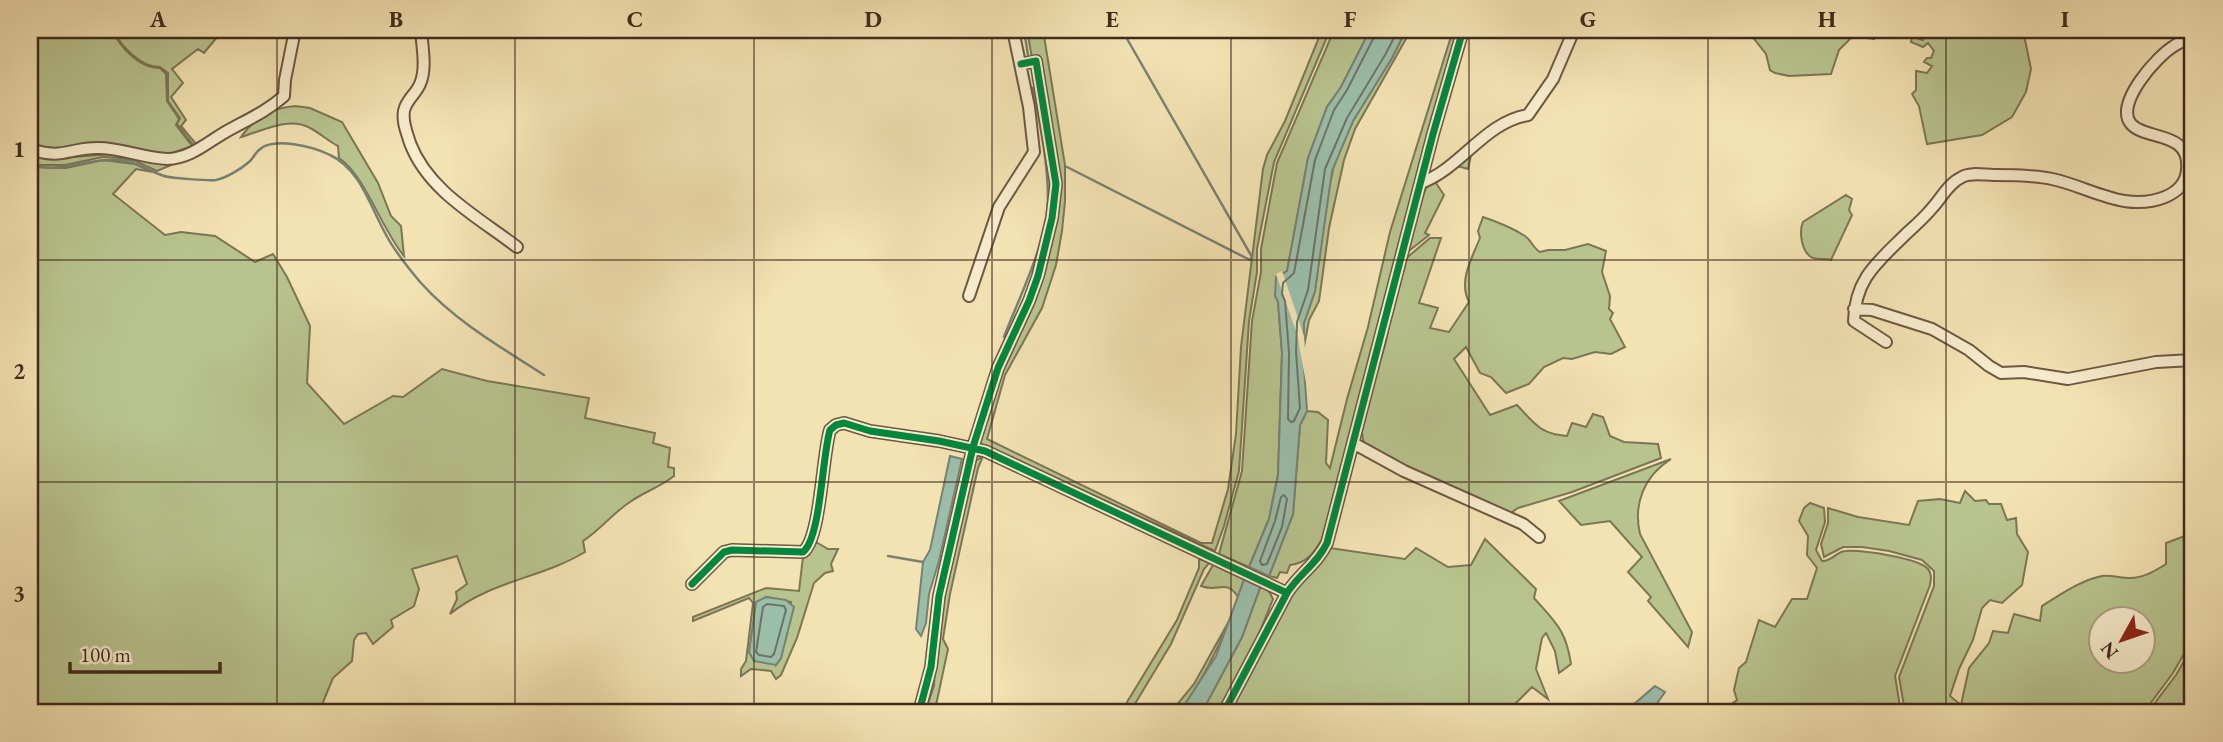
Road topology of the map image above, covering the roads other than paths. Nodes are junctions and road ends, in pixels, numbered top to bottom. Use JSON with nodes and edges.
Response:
{"nodes":[{"id":1,"x":295,"y":30,"type":"edge"},
{"id":2,"x":421,"y":30,"type":"edge"},
{"id":3,"x":1013,"y":30,"type":"edge"},
{"id":4,"x":1463,"y":30,"type":"edge"},
{"id":5,"x":1574,"y":30,"type":"edge"},
{"id":6,"x":2193,"y":38,"type":"edge"},
{"id":7,"x":1021,"y":64,"type":"junction"},
{"id":8,"x":30,"y":149,"type":"edge"},
{"id":9,"x":1421,"y":183,"type":"junction"},
{"id":10,"x":517,"y":247,"type":"dead end"},
{"id":11,"x":969,"y":296,"type":"dead end"},
{"id":12,"x":1854,"y":309,"type":"junction"},
{"id":13,"x":1886,"y":342,"type":"dead end"},
{"id":14,"x":2193,"y":360,"type":"edge"},
{"id":15,"x":1353,"y":443,"type":"junction"},
{"id":16,"x":973,"y":447,"type":"junction"},
{"id":17,"x":1539,"y":537,"type":"dead end"},
{"id":18,"x":692,"y":584,"type":"dead end"},
{"id":19,"x":1287,"y":593,"type":"junction"},
{"id":20,"x":919,"y":712,"type":"edge"},
{"id":21,"x":1224,"y":712,"type":"edge"}],
"edges":[{"from":1,"to":8,"type":"street"},
{"from":2,"to":10,"type":"street"},
{"from":3,"to":7,"type":"street"},
{"from":4,"to":9,"type":"street"},
{"from":5,"to":9,"type":"street"},
{"from":6,"to":12,"type":"street"},
{"from":7,"to":11,"type":"street"},
{"from":7,"to":16,"type":"street"},
{"from":9,"to":15,"type":"street"},
{"from":12,"to":13,"type":"street"},
{"from":12,"to":14,"type":"street"},
{"from":15,"to":17,"type":"street"},
{"from":15,"to":19,"type":"street"},
{"from":16,"to":18,"type":"street"},
{"from":16,"to":19,"type":"street"},
{"from":16,"to":20,"type":"street"},
{"from":19,"to":21,"type":"street"}]}
